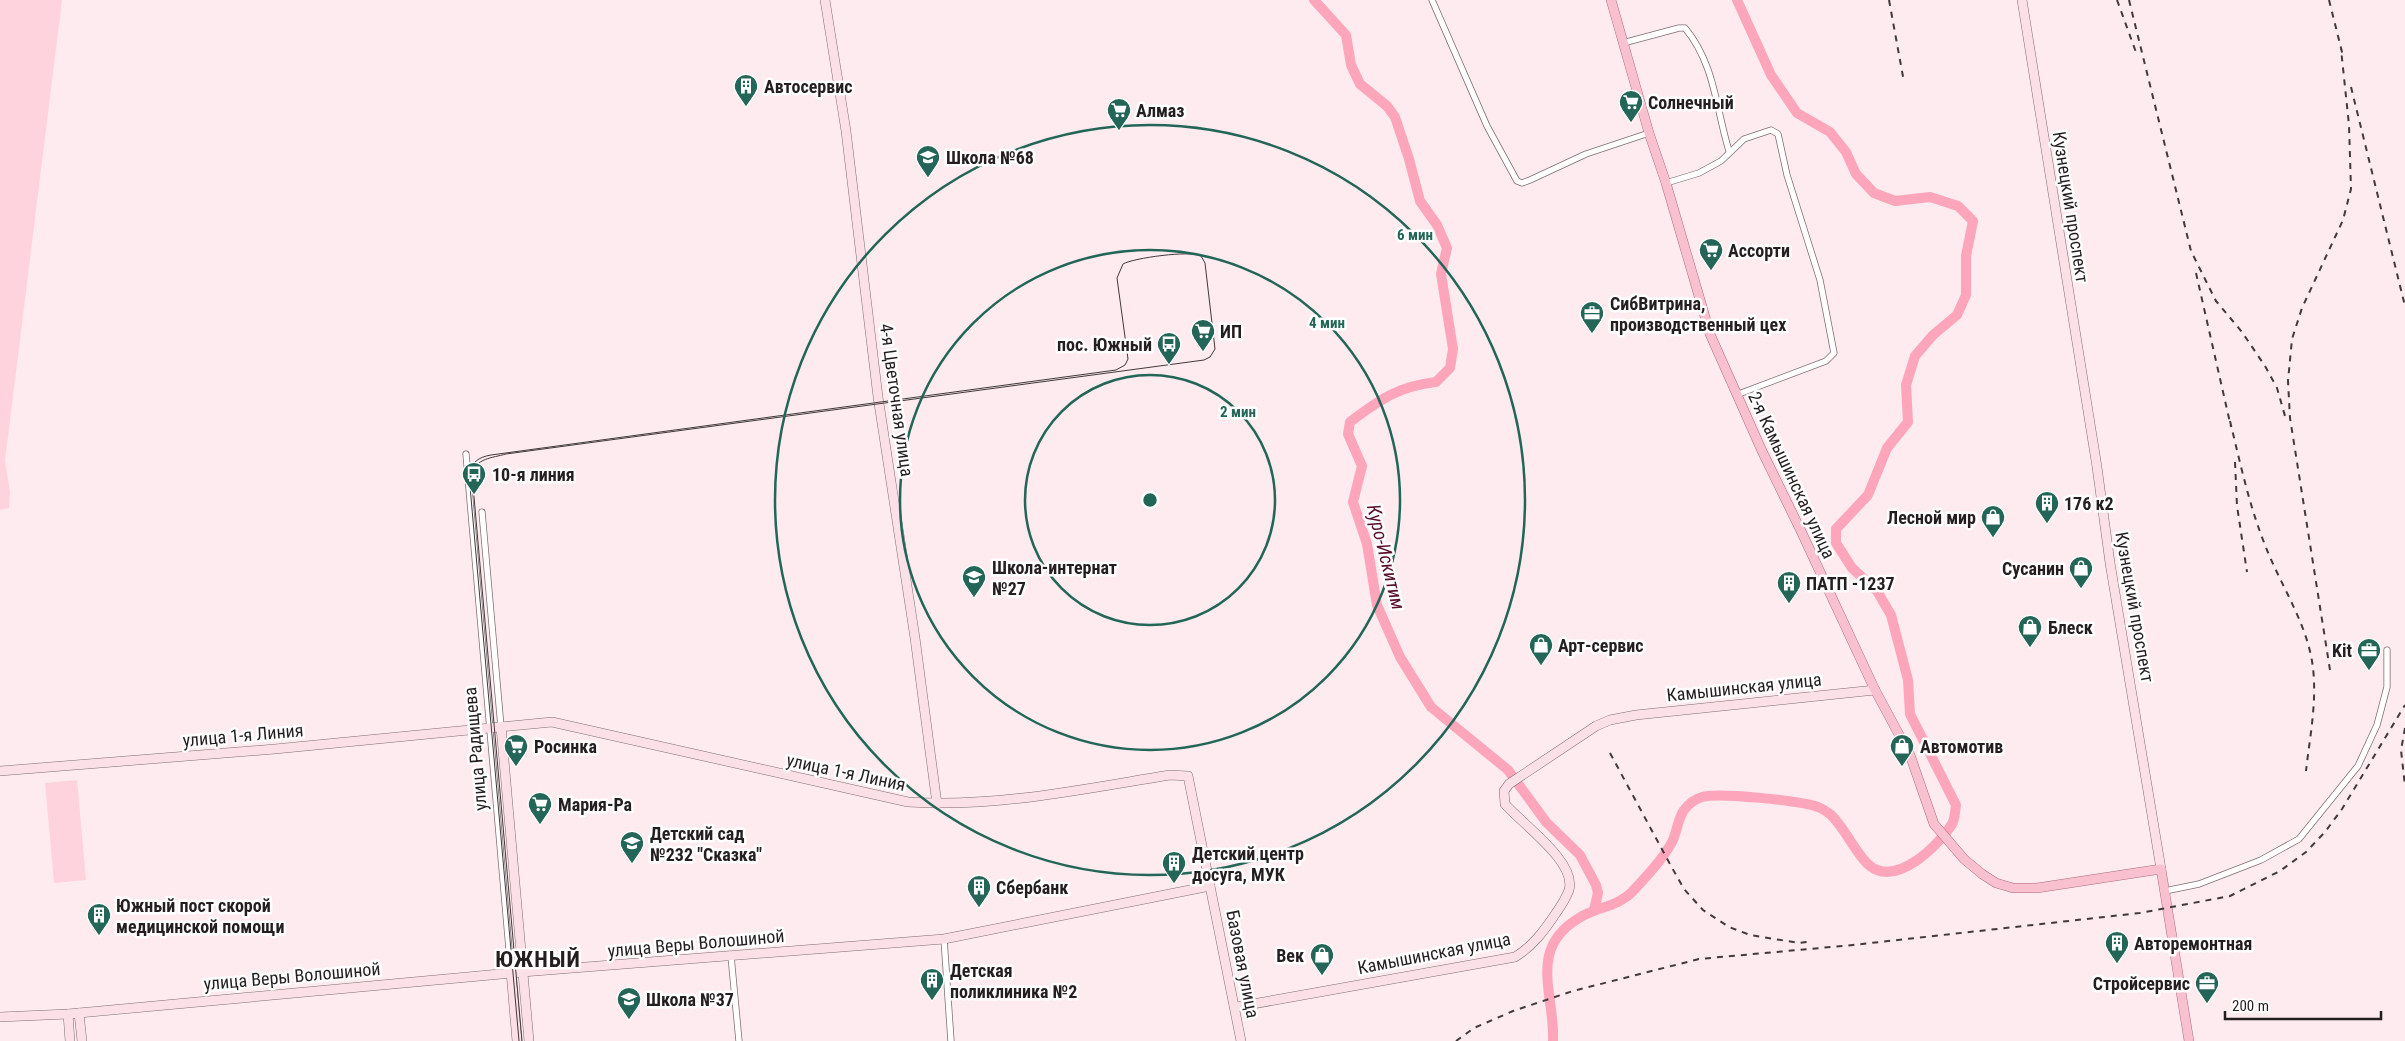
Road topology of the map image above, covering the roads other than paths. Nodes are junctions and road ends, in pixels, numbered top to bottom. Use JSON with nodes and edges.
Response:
{"nodes":[{"id":1,"x":825,"y":0,"type":"edge"},
{"id":2,"x":1432,"y":0,"type":"edge"},
{"id":3,"x":1611,"y":0,"type":"edge"},
{"id":4,"x":2022,"y":0,"type":"edge"},
{"id":5,"x":1623,"y":43,"type":"junction"},
{"id":6,"x":1649,"y":133,"type":"junction"},
{"id":7,"x":1729,"y":151,"type":"junction"},
{"id":8,"x":1666,"y":183,"type":"junction"},
{"id":9,"x":1736,"y":395,"type":"junction"},
{"id":10,"x":466,"y":454,"type":"dead end"},
{"id":11,"x":482,"y":512,"type":"dead end"},
{"id":12,"x":2387,"y":650,"type":"dead end"},
{"id":13,"x":1875,"y":690,"type":"junction"},
{"id":14,"x":501,"y":727,"type":"junction"},
{"id":15,"x":489,"y":729,"type":"junction"},
{"id":16,"x":0,"y":771,"type":"edge"},
{"id":17,"x":1188,"y":776,"type":"joint"},
{"id":18,"x":937,"y":804,"type":"junction"},
{"id":19,"x":2161,"y":869,"type":"junction"},
{"id":20,"x":1210,"y":886,"type":"junction"},
{"id":21,"x":2165,"y":891,"type":"junction"},
{"id":22,"x":944,"y":939,"type":"junction"},
{"id":23,"x":731,"y":956,"type":"junction"},
{"id":24,"x":522,"y":972,"type":"junction"},
{"id":25,"x":511,"y":973,"type":"junction"},
{"id":26,"x":1236,"y":1007,"type":"junction"},
{"id":27,"x":79,"y":1013,"type":"junction"},
{"id":28,"x":68,"y":1014,"type":"junction"},
{"id":29,"x":0,"y":1017,"type":"edge"},
{"id":30,"x":70,"y":1041,"type":"edge"},
{"id":31,"x":82,"y":1041,"type":"edge"},
{"id":32,"x":517,"y":1041,"type":"edge"},
{"id":33,"x":529,"y":1041,"type":"edge"},
{"id":34,"x":739,"y":1041,"type":"edge"},
{"id":35,"x":951,"y":1041,"type":"edge"},
{"id":36,"x":1241,"y":1041,"type":"edge"},
{"id":37,"x":2189,"y":1041,"type":"edge"}],
"edges":[{"from":1,"to":18,"type":"street","name":"4-я Цветочная улица"},
{"from":2,"to":6,"type":"street"},
{"from":3,"to":5,"type":"main road","name":"2-я Камышинская улица"},
{"from":4,"to":19,"type":"street","name":"Кузнецкий проспект"},
{"from":5,"to":6,"type":"main road","name":"2-я Камышинская улица"},
{"from":5,"to":7,"type":"street"},
{"from":6,"to":8,"type":"main road","name":"2-я Камышинская улица"},
{"from":7,"to":8,"type":"street"},
{"from":7,"to":9,"type":"street"},
{"from":8,"to":9,"type":"main road","name":"2-я Камышинская улица"},
{"from":9,"to":13,"type":"main road","name":"2-я Камышинская улица"},
{"from":10,"to":15,"type":"street","name":"улица Радищева"},
{"from":11,"to":14,"type":"street"},
{"from":12,"to":21,"type":"street"},
{"from":13,"to":19,"type":"main road","name":"2-я Камышинская улица"},
{"from":13,"to":26,"type":"street","name":"Камышинская улица"},
{"from":14,"to":15,"type":"street","name":"улица 1-я Линия"},
{"from":14,"to":18,"type":"street","name":"улица 1-я Линия"},
{"from":14,"to":24,"type":"street","name":"улица Радищева"},
{"from":15,"to":16,"type":"street","name":"улица 1-я Линия"},
{"from":15,"to":25,"type":"street","name":"улица Радищева"},
{"from":17,"to":18,"type":"street","name":"улица 1-я Линия"},
{"from":17,"to":20,"type":"street","name":"Базовая улица"},
{"from":19,"to":21,"type":"main road","name":"Кузнецкий проспект"},
{"from":20,"to":22,"type":"street","name":"улица Веры Волошиной"},
{"from":20,"to":26,"type":"street","name":"Базовая улица"},
{"from":21,"to":37,"type":"main road","name":"Кузнецкий проспект"},
{"from":22,"to":23,"type":"street","name":"улица Веры Волошиной"},
{"from":22,"to":35,"type":"street"},
{"from":23,"to":24,"type":"street","name":"улица Веры Волошиной"},
{"from":23,"to":34,"type":"street"},
{"from":24,"to":25,"type":"street","name":"улица Веры Волошиной"},
{"from":24,"to":33,"type":"street","name":"улица Радищева"},
{"from":25,"to":27,"type":"street","name":"улица Веры Волошиной"},
{"from":25,"to":32,"type":"street","name":"улица Радищева"},
{"from":26,"to":36,"type":"street","name":"Базовая улица"},
{"from":27,"to":28,"type":"street","name":"улица Веры Волошиной"},
{"from":27,"to":31,"type":"street"},
{"from":28,"to":29,"type":"street","name":"улица Веры Волошиной"},
{"from":28,"to":30,"type":"street"}]}
